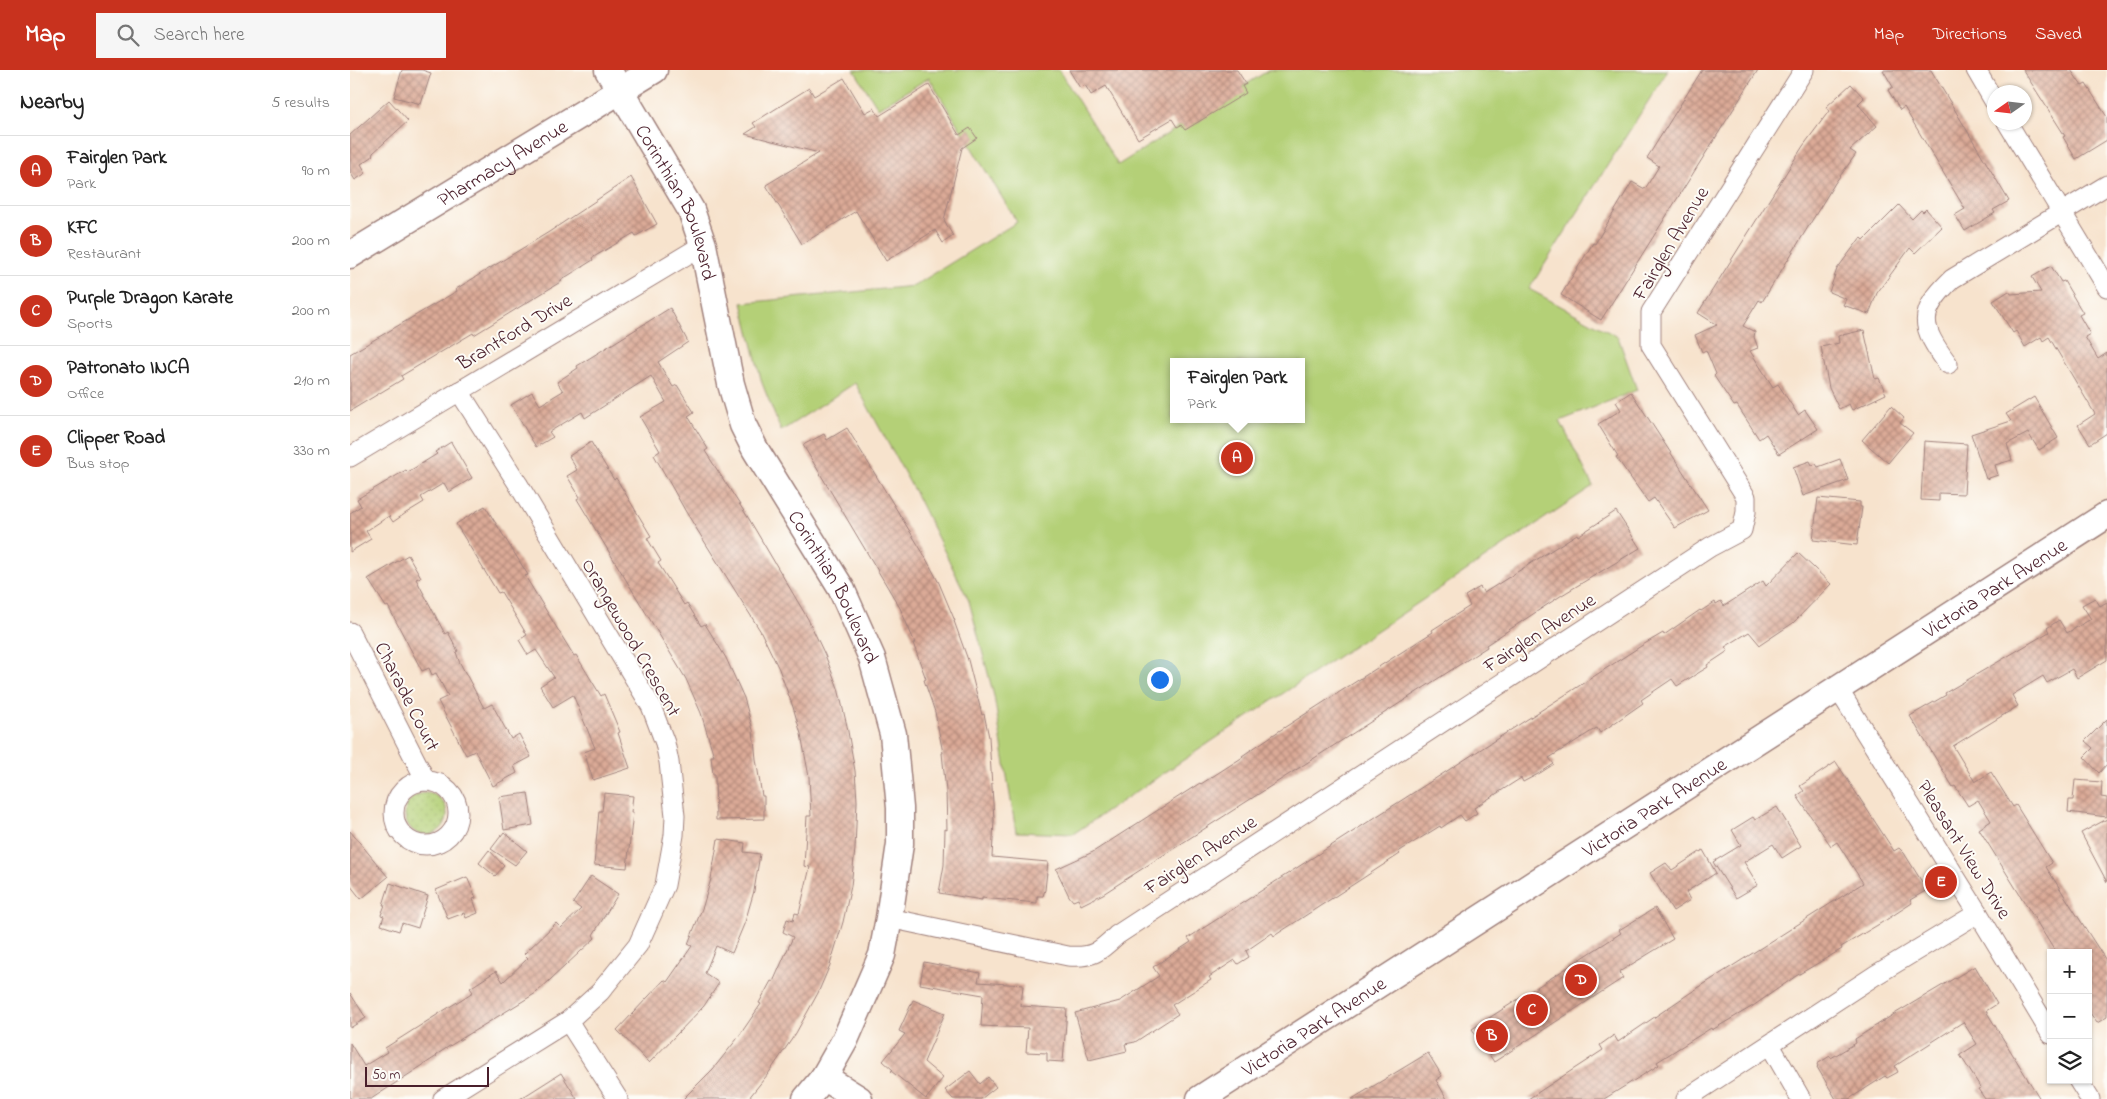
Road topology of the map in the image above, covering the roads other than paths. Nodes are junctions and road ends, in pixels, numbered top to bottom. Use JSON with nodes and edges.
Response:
{"nodes":[{"id":1,"x":654,"y":70,"type":"edge"},
{"id":2,"x":1804,"y":70,"type":"edge"},
{"id":3,"x":1976,"y":70,"type":"edge"},
{"id":4,"x":614,"y":80,"type":"edge"},
{"id":5,"x":1987,"y":89,"type":"edge"},
{"id":6,"x":2012,"y":130,"type":"edge"},
{"id":7,"x":2107,"y":185,"type":"edge"},
{"id":8,"x":2062,"y":213,"type":"junction"},
{"id":9,"x":703,"y":244,"type":"junction"},
{"id":10,"x":350,"y":255,"type":"edge"},
{"id":11,"x":2107,"y":287,"type":"edge"},
{"id":12,"x":1948,"y":364,"type":"dead end"},
{"id":13,"x":459,"y":391,"type":"junction"},
{"id":14,"x":350,"y":457,"type":"edge"},
{"id":15,"x":2107,"y":515,"type":"edge"},
{"id":16,"x":350,"y":632,"type":"edge"},
{"id":17,"x":1838,"y":689,"type":"junction"},
{"id":18,"x":426,"y":781,"type":"dead end"},
{"id":19,"x":1978,"y":913,"type":"junction"},
{"id":20,"x":890,"y":918,"type":"junction"},
{"id":21,"x":568,"y":1021,"type":"junction"},
{"id":22,"x":2047,"y":1027,"type":"edge"},
{"id":23,"x":1770,"y":1045,"type":"junction"},
{"id":24,"x":824,"y":1077,"type":"junction"},
{"id":25,"x":2081,"y":1084,"type":"edge"},
{"id":26,"x":443,"y":1099,"type":"edge"},
{"id":27,"x":618,"y":1099,"type":"edge"},
{"id":28,"x":806,"y":1099,"type":"edge"},
{"id":29,"x":859,"y":1099,"type":"edge"},
{"id":30,"x":1200,"y":1099,"type":"edge"},
{"id":31,"x":1686,"y":1099,"type":"edge"},
{"id":32,"x":1802,"y":1099,"type":"edge"},
{"id":33,"x":2090,"y":1099,"type":"edge"}],
"edges":[{"from":1,"to":4,"type":"street","name":"Pharmacy Avenue"},
{"from":2,"to":20,"type":"street","name":"Fairglen Avenue"},
{"from":3,"to":5,"type":"street"},
{"from":4,"to":9,"type":"street","name":"Corinthian Boulevard"},
{"from":4,"to":10,"type":"street","name":"Pharmacy Avenue"},
{"from":6,"to":8,"type":"street"},
{"from":7,"to":8,"type":"street"},
{"from":8,"to":11,"type":"street"},
{"from":8,"to":12,"type":"street"},
{"from":9,"to":13,"type":"street","name":"Brantford Drive"},
{"from":9,"to":20,"type":"street","name":"Corinthian Boulevard"},
{"from":13,"to":14,"type":"street","name":"Brantford Drive"},
{"from":13,"to":21,"type":"street","name":"Orangewood Crescent"},
{"from":15,"to":17,"type":"street","name":"Victoria Park Avenue"},
{"from":16,"to":18,"type":"street","name":"Charade Court"},
{"from":17,"to":19,"type":"street","name":"Pleasant View Drive"},
{"from":17,"to":30,"type":"street","name":"Victoria Park Avenue"},
{"from":19,"to":22,"type":"street","name":"Pleasant View Drive"},
{"from":19,"to":23,"type":"street"},
{"from":20,"to":24,"type":"street","name":"Corinthian Boulevard"},
{"from":21,"to":26,"type":"street","name":"Orangewood Crescent"},
{"from":21,"to":27,"type":"street"},
{"from":23,"to":31,"type":"street"},
{"from":23,"to":32,"type":"street"},
{"from":24,"to":28,"type":"street","name":"Corinthian Boulevard"},
{"from":24,"to":29,"type":"street"},
{"from":25,"to":33,"type":"street"}]}
